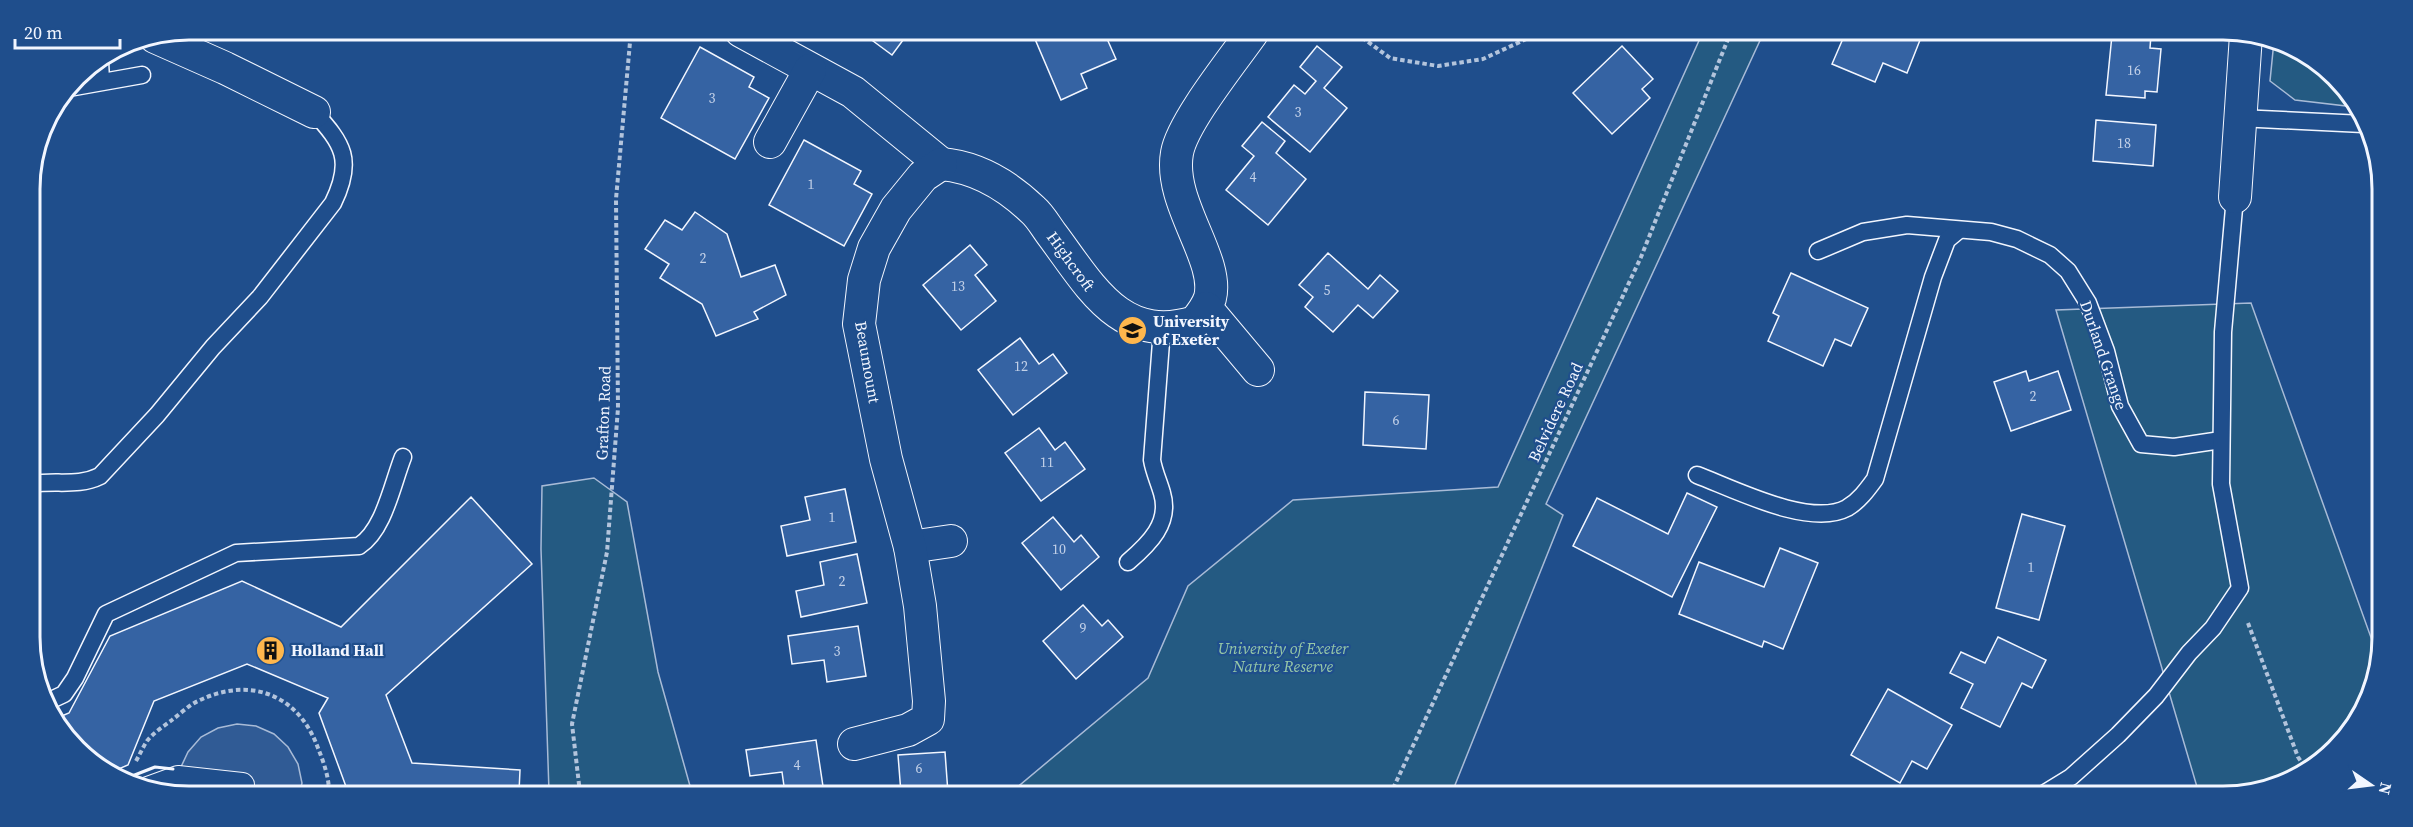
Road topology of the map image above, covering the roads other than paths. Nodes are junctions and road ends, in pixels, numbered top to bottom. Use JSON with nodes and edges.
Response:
{"nodes":[{"id":1,"x":756,"y":40,"type":"edge"},
{"id":2,"x":1247,"y":40,"type":"edge"},
{"id":3,"x":167,"y":42,"type":"edge"},
{"id":4,"x":2245,"y":43,"type":"edge"},
{"id":5,"x":100,"y":70,"type":"edge"},
{"id":6,"x":810,"y":70,"type":"junction"},
{"id":7,"x":142,"y":75,"type":"dead end"},
{"id":8,"x":101,"y":81,"type":"junction"},
{"id":9,"x":83,"y":85,"type":"edge"},
{"id":10,"x":314,"y":112,"type":"joint"},
{"id":11,"x":2239,"y":118,"type":"junction"},
{"id":12,"x":2357,"y":124,"type":"edge"},
{"id":13,"x":770,"y":142,"type":"dead end"},
{"id":14,"x":941,"y":164,"type":"junction"},
{"id":15,"x":2235,"y":197,"type":"joint"},
{"id":16,"x":1959,"y":230,"type":"junction"},
{"id":17,"x":1818,"y":251,"type":"dead end"},
{"id":18,"x":1206,"y":308,"type":"junction"},
{"id":19,"x":1162,"y":329,"type":"junction"},
{"id":20,"x":1258,"y":370,"type":"dead end"},
{"id":21,"x":2221,"y":440,"type":"junction"},
{"id":22,"x":403,"y":457,"type":"dead end"},
{"id":23,"x":1697,"y":475,"type":"dead end"},
{"id":24,"x":40,"y":483,"type":"edge"},
{"id":25,"x":951,"y":541,"type":"dead end"},
{"id":26,"x":910,"y":547,"type":"junction"},
{"id":27,"x":1128,"y":562,"type":"dead end"},
{"id":28,"x":54,"y":699,"type":"edge"},
{"id":29,"x":854,"y":744,"type":"dead end"},
{"id":30,"x":163,"y":784,"type":"edge"},
{"id":31,"x":242,"y":784,"type":"dead end"},
{"id":32,"x":2056,"y":786,"type":"edge"}],
"edges":[{"from":1,"to":6,"type":"street"},
{"from":2,"to":18,"type":"street"},
{"from":3,"to":10,"type":"street"},
{"from":4,"to":11,"type":"street"},
{"from":5,"to":8,"type":"lane"},
{"from":6,"to":13,"type":"street"},
{"from":6,"to":14,"type":"street"},
{"from":7,"to":8,"type":"lane"},
{"from":8,"to":9,"type":"lane"},
{"from":10,"to":24,"type":"lane"},
{"from":11,"to":12,"type":"lane"},
{"from":11,"to":15,"type":"street"},
{"from":14,"to":19,"type":"street","name":"Highcroft"},
{"from":14,"to":26,"type":"street","name":"Beaumount"},
{"from":15,"to":21,"type":"lane"},
{"from":16,"to":17,"type":"lane","name":"Durland Grange"},
{"from":16,"to":21,"type":"lane","name":"Durland Grange"},
{"from":16,"to":23,"type":"lane"},
{"from":18,"to":19,"type":"street","name":"Highcroft"},
{"from":18,"to":20,"type":"street"},
{"from":19,"to":27,"type":"lane"},
{"from":21,"to":32,"type":"lane"},
{"from":22,"to":28,"type":"lane"},
{"from":25,"to":26,"type":"street"},
{"from":26,"to":29,"type":"street","name":"Beaumount"},
{"from":30,"to":31,"type":"street"}]}
